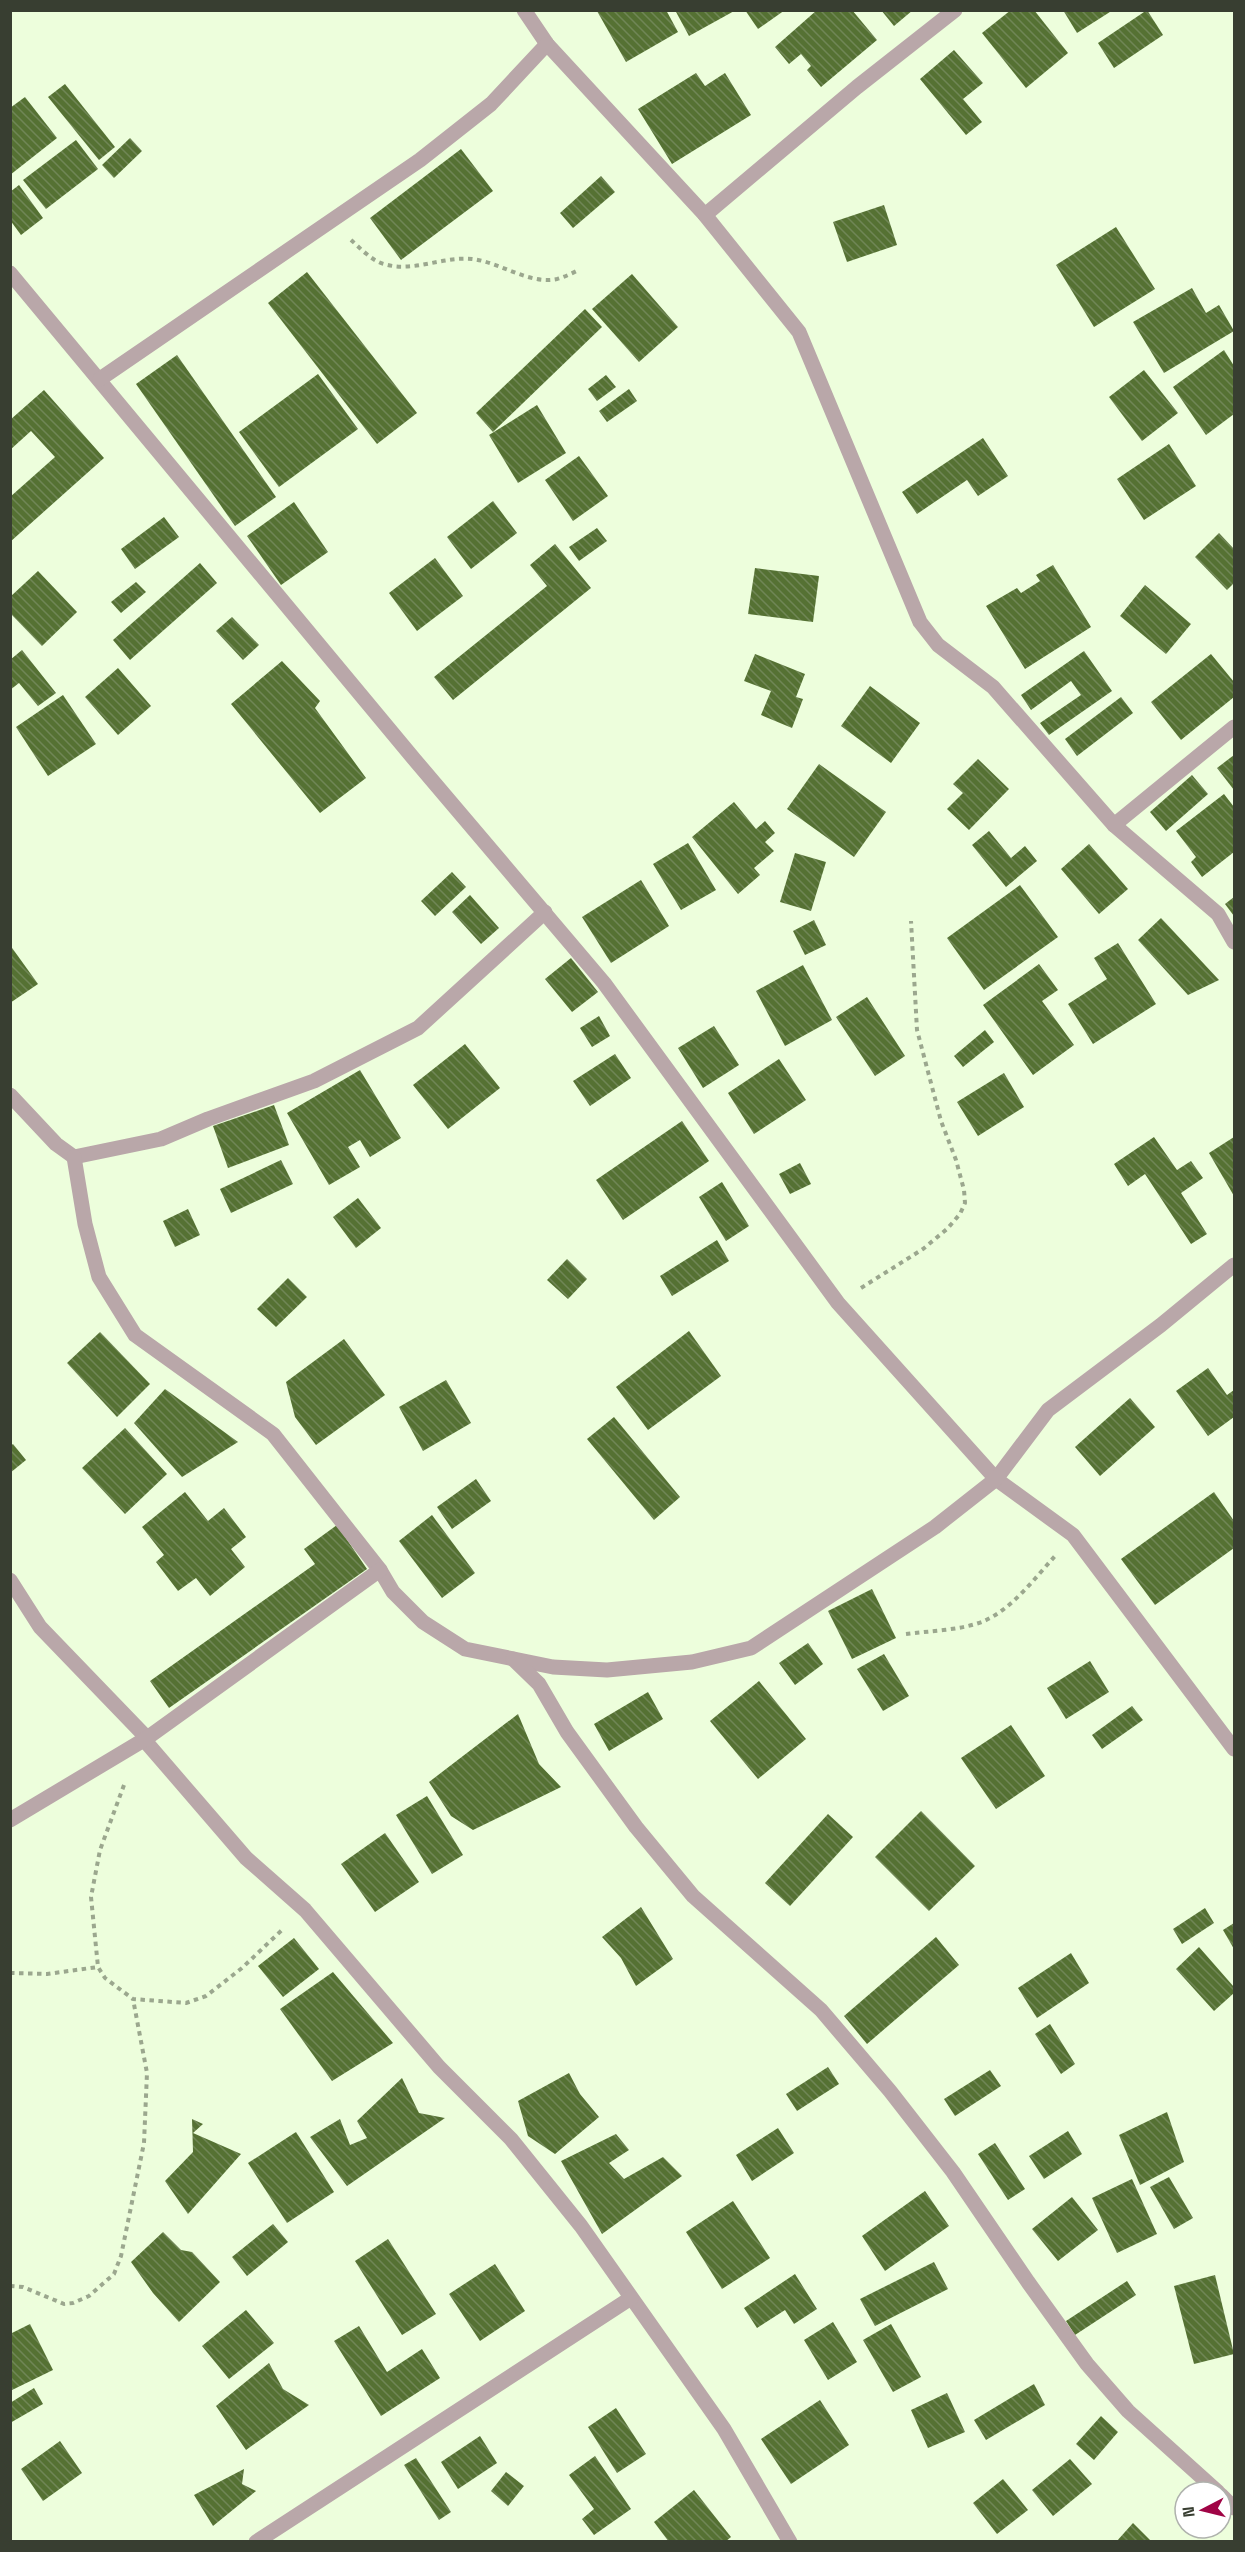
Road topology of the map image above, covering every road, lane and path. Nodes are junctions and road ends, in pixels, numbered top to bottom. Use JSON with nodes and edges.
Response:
{"nodes":[{"id":1,"x":524,"y":10,"type":"edge"},
{"id":2,"x":955,"y":10,"type":"edge"},
{"id":3,"x":547,"y":44,"type":"junction"},
{"id":4,"x":705,"y":214,"type":"junction"},
{"id":5,"x":344,"y":233,"type":"dead end"},
{"id":6,"x":579,"y":270,"type":"dead end"},
{"id":7,"x":10,"y":273,"type":"edge"},
{"id":8,"x":100,"y":379,"type":"junction"},
{"id":9,"x":1234,"y":727,"type":"edge"},
{"id":10,"x":1114,"y":825,"type":"junction"},
{"id":11,"x":545,"y":912,"type":"junction"},
{"id":12,"x":911,"y":921,"type":"dead end"},
{"id":13,"x":1234,"y":942,"type":"edge"},
{"id":14,"x":10,"y":1095,"type":"edge"},
{"id":15,"x":74,"y":1157,"type":"junction"},
{"id":16,"x":1234,"y":1265,"type":"edge"},
{"id":17,"x":838,"y":1303,"type":"junction"},
{"id":18,"x":996,"y":1479,"type":"junction"},
{"id":19,"x":1073,"y":1534,"type":"junction"},
{"id":20,"x":380,"y":1570,"type":"junction"},
{"id":21,"x":10,"y":1580,"type":"edge"},
{"id":22,"x":906,"y":1634,"type":"dead end"},
{"id":23,"x":513,"y":1659,"type":"junction"},
{"id":24,"x":146,"y":1740,"type":"junction"},
{"id":25,"x":1234,"y":1749,"type":"edge"},
{"id":26,"x":10,"y":1820,"type":"edge"},
{"id":27,"x":305,"y":1910,"type":"junction"},
{"id":28,"x":98,"y":1967,"type":"junction"},
{"id":29,"x":10,"y":1973,"type":"edge"},
{"id":30,"x":133,"y":2000,"type":"junction"},
{"id":31,"x":10,"y":2286,"type":"edge"},
{"id":32,"x":631,"y":2298,"type":"junction"},
{"id":33,"x":1205,"y":2480,"type":"edge"},
{"id":34,"x":256,"y":2541,"type":"edge"},
{"id":35,"x":790,"y":2541,"type":"edge"}],
"edges":[{"from":1,"to":3,"type":"street"},
{"from":2,"to":4,"type":"street"},
{"from":3,"to":4,"type":"street"},
{"from":3,"to":8,"type":"street"},
{"from":4,"to":10,"type":"street"},
{"from":5,"to":6,"type":"path"},
{"from":7,"to":8,"type":"street"},
{"from":8,"to":11,"type":"street"},
{"from":9,"to":10,"type":"street"},
{"from":10,"to":13,"type":"street"},
{"from":11,"to":15,"type":"street"},
{"from":11,"to":17,"type":"street"},
{"from":12,"to":17,"type":"path"},
{"from":14,"to":15,"type":"street"},
{"from":15,"to":20,"type":"street"},
{"from":16,"to":18,"type":"street"},
{"from":17,"to":18,"type":"street"},
{"from":18,"to":19,"type":"street"},
{"from":18,"to":23,"type":"street"},
{"from":19,"to":22,"type":"path"},
{"from":19,"to":25,"type":"street"},
{"from":20,"to":23,"type":"street"},
{"from":20,"to":24,"type":"street"},
{"from":21,"to":24,"type":"street"},
{"from":23,"to":33,"type":"street"},
{"from":24,"to":26,"type":"street"},
{"from":24,"to":27,"type":"street"},
{"from":24,"to":28,"type":"path"},
{"from":27,"to":30,"type":"path"},
{"from":27,"to":32,"type":"street"},
{"from":28,"to":29,"type":"path"},
{"from":28,"to":30,"type":"path"},
{"from":30,"to":31,"type":"path"},
{"from":32,"to":34,"type":"street"},
{"from":32,"to":35,"type":"street"}]}
